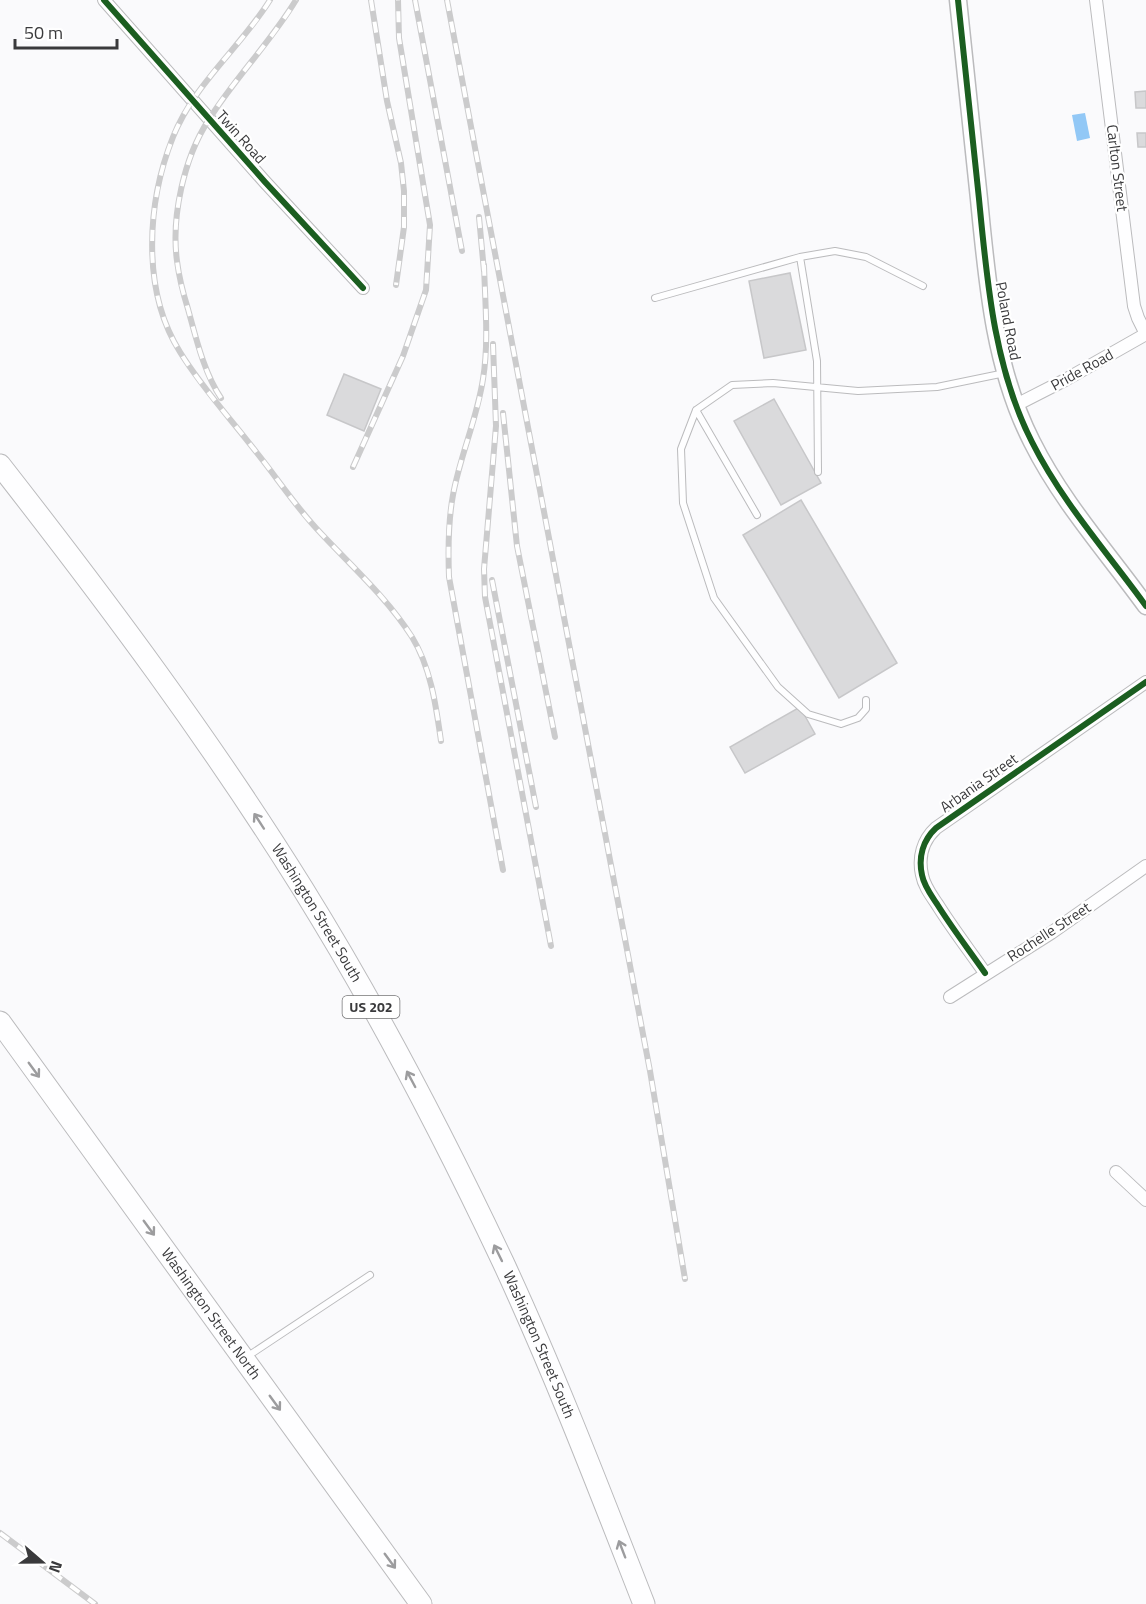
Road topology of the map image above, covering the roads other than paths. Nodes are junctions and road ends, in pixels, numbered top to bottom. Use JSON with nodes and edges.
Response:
{"nodes":[{"id":1,"x":104,"y":0,"type":"edge"},
{"id":2,"x":958,"y":0,"type":"edge"},
{"id":3,"x":1096,"y":0,"type":"edge"},
{"id":4,"x":800,"y":257,"type":"junction"},
{"id":5,"x":923,"y":286,"type":"dead end"},
{"id":6,"x":363,"y":288,"type":"dead end"},
{"id":7,"x":655,"y":298,"type":"dead end"},
{"id":8,"x":1146,"y":334,"type":"edge"},
{"id":9,"x":1006,"y":373,"type":"junction"},
{"id":10,"x":817,"y":387,"type":"junction"},
{"id":11,"x":1016,"y":405,"type":"junction"},
{"id":12,"x":696,"y":410,"type":"junction"},
{"id":13,"x":0,"y":465,"type":"edge"},
{"id":14,"x":818,"y":472,"type":"dead end"},
{"id":15,"x":757,"y":515,"type":"dead end"},
{"id":16,"x":1146,"y":606,"type":"edge"},
{"id":17,"x":1146,"y":682,"type":"edge"},
{"id":18,"x":867,"y":700,"type":"dead end"},
{"id":19,"x":1146,"y":866,"type":"edge"},
{"id":20,"x":985,"y":973,"type":"junction"},
{"id":21,"x":950,"y":997,"type":"dead end"},
{"id":22,"x":0,"y":1023,"type":"edge"},
{"id":23,"x":1116,"y":1172,"type":"dead end"},
{"id":24,"x":1146,"y":1200,"type":"edge"},
{"id":25,"x":370,"y":1275,"type":"dead end"},
{"id":26,"x":244,"y":1359,"type":"junction"},
{"id":27,"x":421,"y":1604,"type":"edge"},
{"id":28,"x":644,"y":1604,"type":"edge"}],
"edges":[{"from":1,"to":6,"type":"street","name":"Twin Road"},
{"from":2,"to":9,"type":"street","name":"Poland Road"},
{"from":3,"to":8,"type":"street","name":"Carlton Street"},
{"from":4,"to":5,"type":"lane"},
{"from":4,"to":7,"type":"lane"},
{"from":4,"to":10,"type":"lane"},
{"from":8,"to":11,"type":"street","name":"Pride Road"},
{"from":9,"to":10,"type":"lane"},
{"from":9,"to":11,"type":"street","name":"Poland Road"},
{"from":10,"to":12,"type":"lane"},
{"from":10,"to":14,"type":"lane"},
{"from":11,"to":16,"type":"street","name":"Poland Road"},
{"from":12,"to":15,"type":"lane"},
{"from":12,"to":18,"type":"lane"},
{"from":28,"to":13,"type":"highway","name":"Washington Street South","number":"US 202","one_way":true},
{"from":17,"to":20,"type":"street","name":"Arbania Street"},
{"from":19,"to":20,"type":"street","name":"Rochelle Street"},
{"from":20,"to":21,"type":"street","name":"Rochelle Street"},
{"from":22,"to":26,"type":"highway","name":"Washington Street North","one_way":true},
{"from":23,"to":24,"type":"street"},
{"from":25,"to":26,"type":"lane"},
{"from":26,"to":27,"type":"highway","name":"Washington Street North","one_way":true}]}
